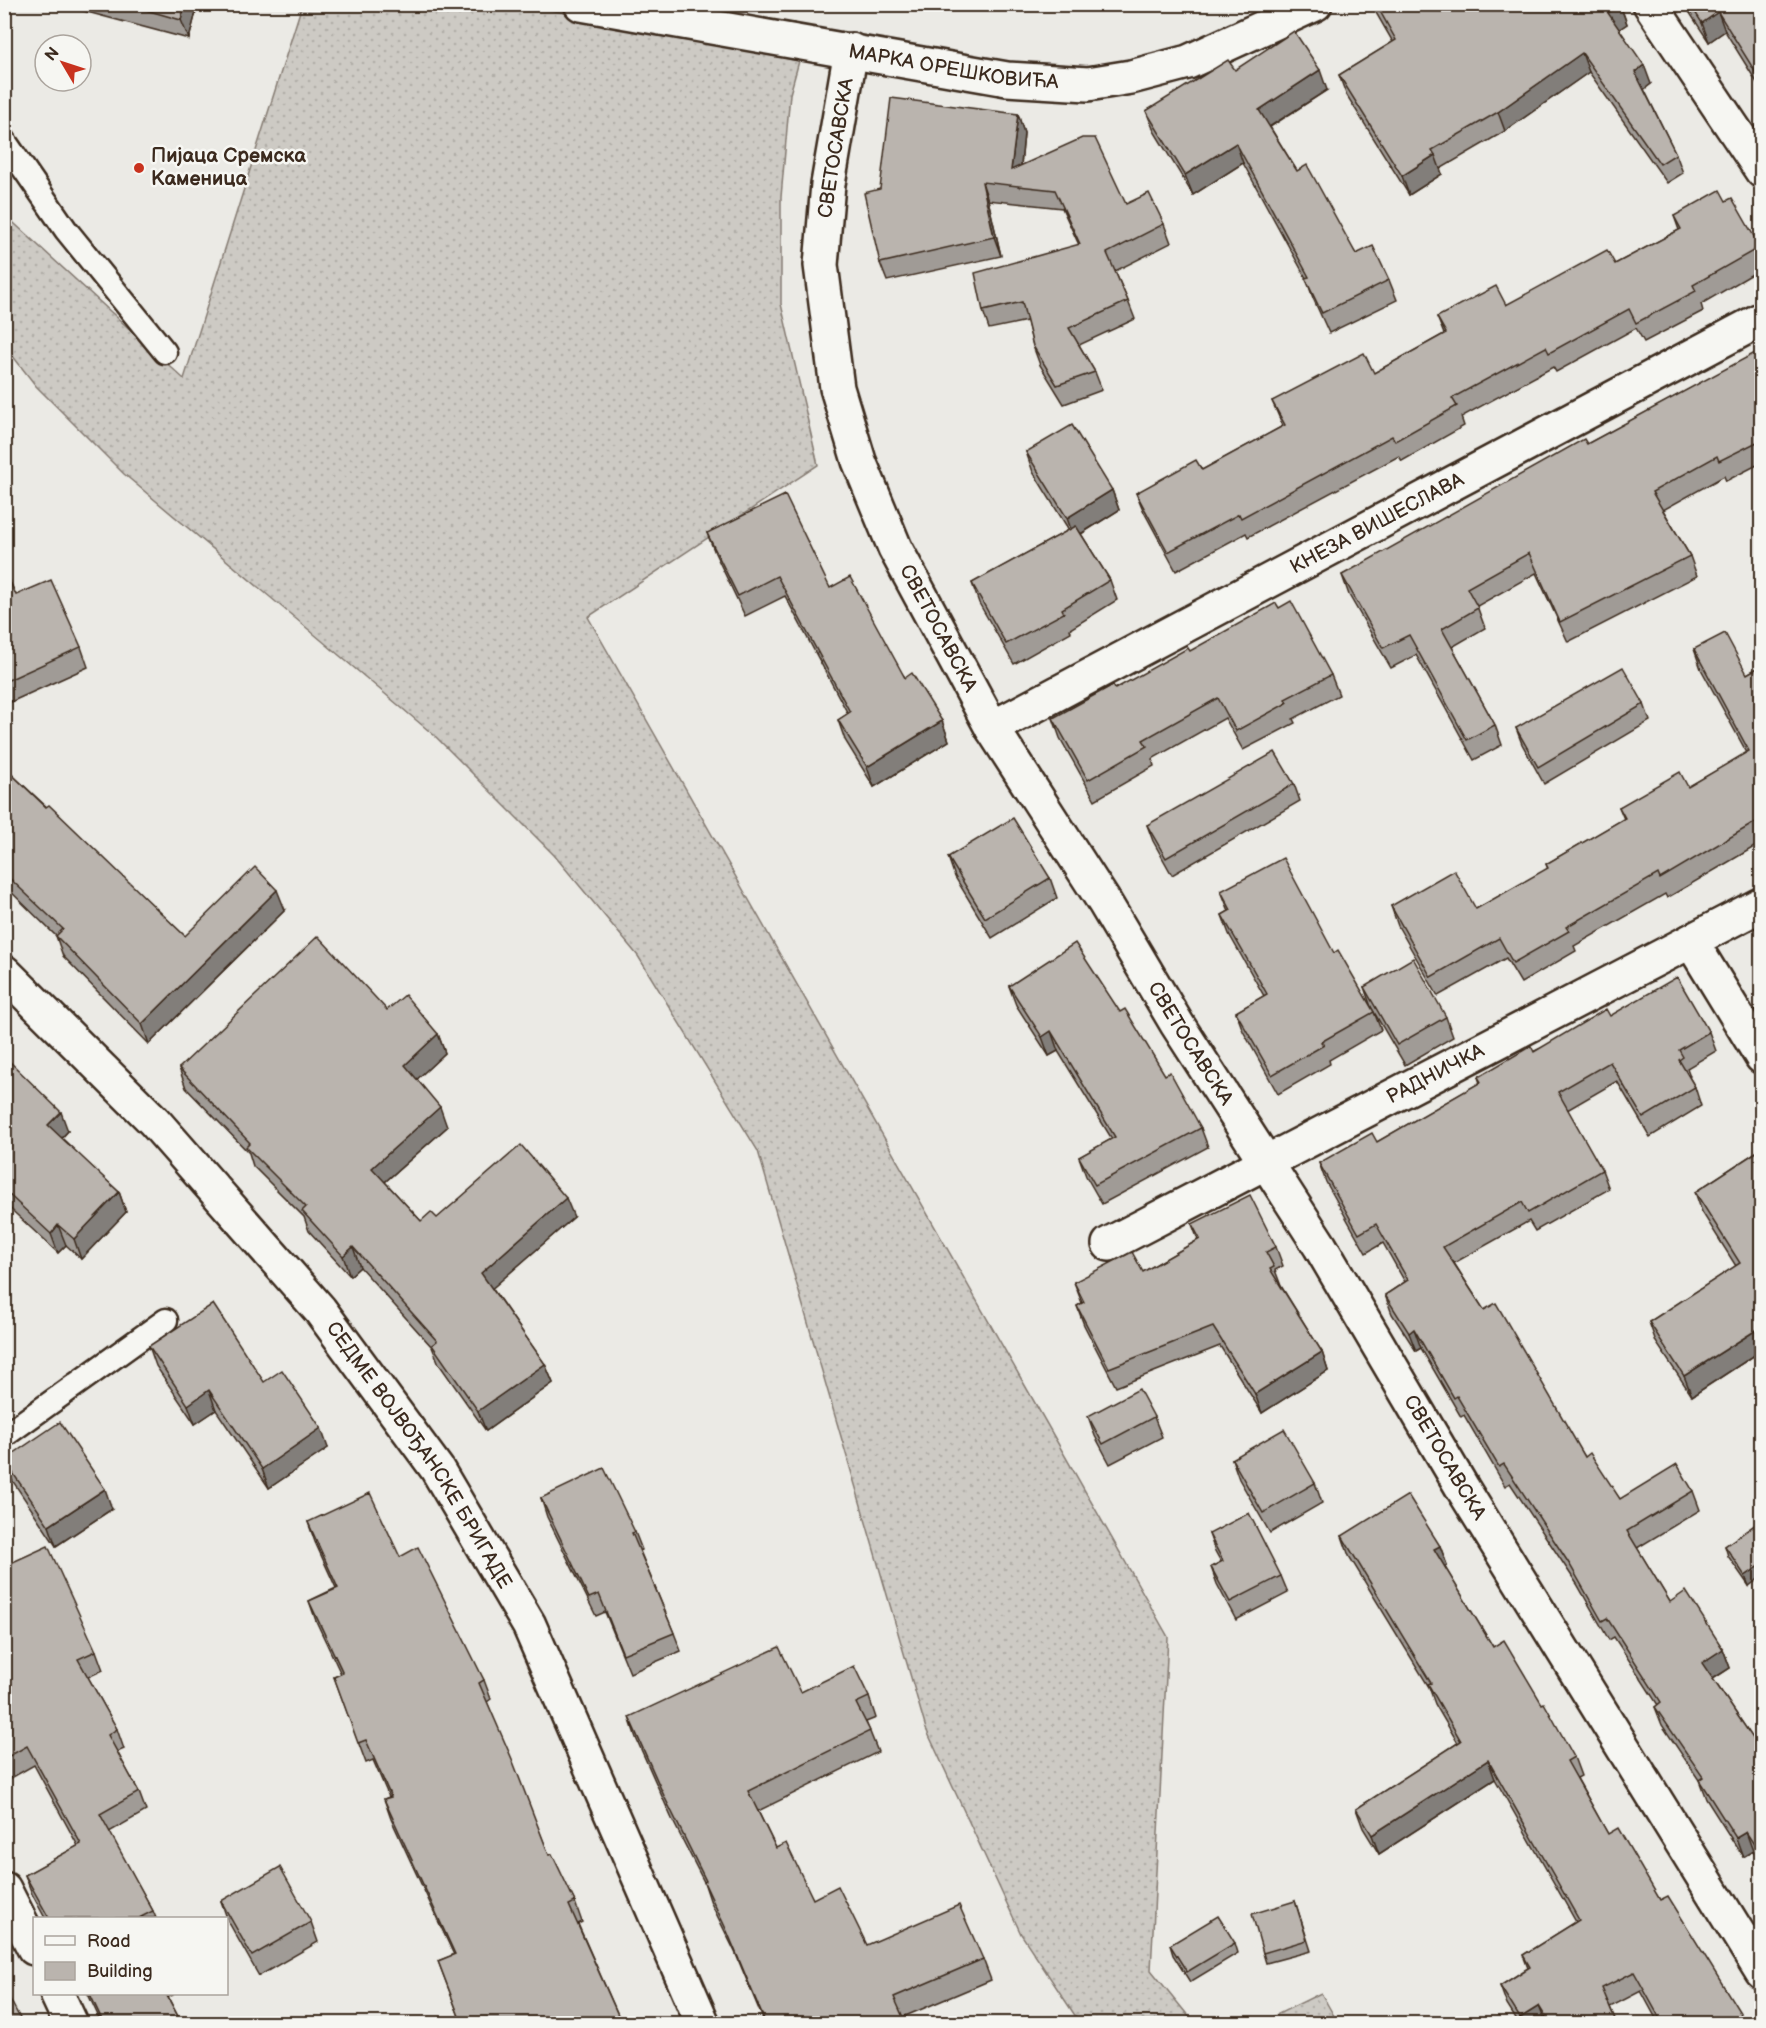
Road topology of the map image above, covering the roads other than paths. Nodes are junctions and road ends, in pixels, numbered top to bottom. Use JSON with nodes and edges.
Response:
{"nodes":[{"id":1,"x":581,"y":4,"type":"edge"},
{"id":2,"x":1314,"y":4,"type":"edge"},
{"id":3,"x":1650,"y":4,"type":"edge"},
{"id":4,"x":851,"y":50,"type":"junction"},
{"id":5,"x":4,"y":140,"type":"edge"},
{"id":6,"x":1761,"y":171,"type":"edge"},
{"id":7,"x":1761,"y":319,"type":"edge"},
{"id":8,"x":165,"y":352,"type":"dead end"},
{"id":9,"x":992,"y":728,"type":"junction"},
{"id":10,"x":1761,"y":904,"type":"edge"},
{"id":11,"x":1691,"y":941,"type":"junction"},
{"id":12,"x":4,"y":972,"type":"edge"},
{"id":13,"x":1761,"y":1057,"type":"edge"},
{"id":14,"x":1266,"y":1162,"type":"junction"},
{"id":15,"x":1109,"y":1244,"type":"dead end"},
{"id":16,"x":166,"y":1320,"type":"dead end"},
{"id":17,"x":4,"y":1436,"type":"edge"},
{"id":18,"x":4,"y":1889,"type":"edge"},
{"id":19,"x":33,"y":1946,"type":"edge"},
{"id":20,"x":1761,"y":1972,"type":"edge"},
{"id":21,"x":57,"y":1995,"type":"edge"},
{"id":22,"x":71,"y":2024,"type":"edge"},
{"id":23,"x":703,"y":2024,"type":"edge"}],
"edges":[{"from":1,"to":4,"type":"street","name":"МАРКА ОРЕШКОВИЋА"},
{"from":2,"to":4,"type":"street","name":"МАРКА ОРЕШКОВИЋА"},
{"from":3,"to":6,"type":"street"},
{"from":4,"to":9,"type":"street","name":"СВЕТОСАВСКА"},
{"from":5,"to":8,"type":"lane"},
{"from":7,"to":9,"type":"street","name":"КНЕЗА ВИШЕСЛАВА"},
{"from":9,"to":14,"type":"street","name":"СВЕТОСАВСКА"},
{"from":10,"to":11,"type":"street","name":"РАДНИЧКА"},
{"from":11,"to":13,"type":"street"},
{"from":11,"to":14,"type":"street","name":"РАДНИЧКА"},
{"from":12,"to":23,"type":"street","name":"СЕДМЕ ВОЈВОЂАНСКЕ БРИГАДЕ"},
{"from":14,"to":15,"type":"street","name":"РАДНИЧКА"},
{"from":14,"to":20,"type":"street","name":"СВЕТОСАВСКА"},
{"from":16,"to":17,"type":"lane"},
{"from":18,"to":19,"type":"street"},
{"from":21,"to":22,"type":"street"}]}
